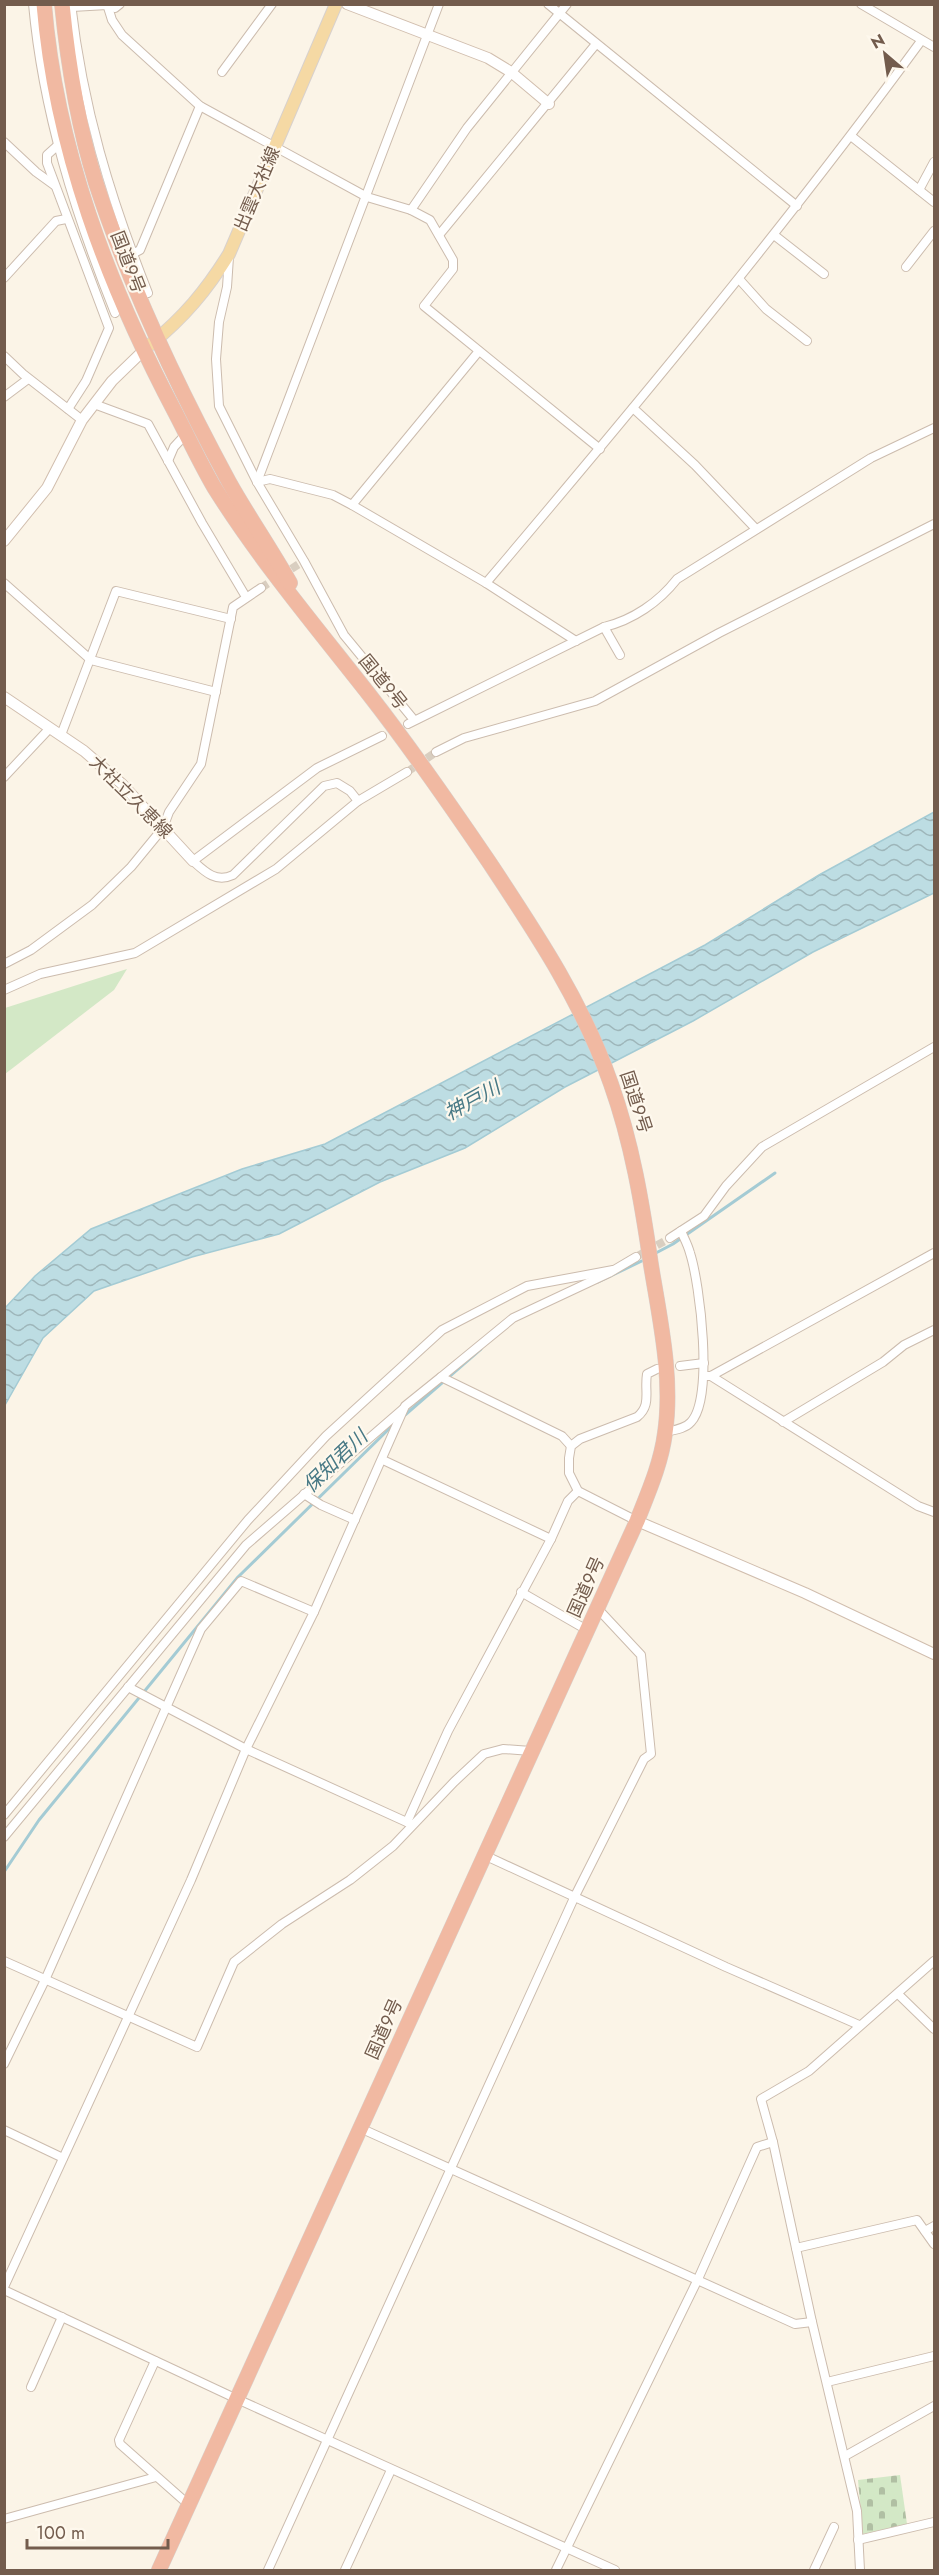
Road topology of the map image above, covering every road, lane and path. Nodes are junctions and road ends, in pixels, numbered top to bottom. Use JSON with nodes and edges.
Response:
{"nodes":[{"id":1,"x":106,"y":4,"type":"edge"},
{"id":2,"x":120,"y":4,"type":"edge"},
{"id":3,"x":272,"y":4,"type":"edge"},
{"id":4,"x":336,"y":4,"type":"edge"},
{"id":5,"x":347,"y":4,"type":"edge"},
{"id":6,"x":439,"y":4,"type":"edge"},
{"id":7,"x":549,"y":4,"type":"edge"},
{"id":8,"x":567,"y":4,"type":"edge"},
{"id":9,"x":861,"y":4,"type":"edge"},
{"id":10,"x":68,"y":5,"type":"edge"},
{"id":11,"x":40,"y":6,"type":"edge"},
{"id":12,"x":560,"y":14,"type":"junction"},
{"id":13,"x":428,"y":34,"type":"junction"},
{"id":14,"x":921,"y":41,"type":"junction"},
{"id":15,"x":596,"y":44,"type":"junction"},
{"id":16,"x":934,"y":47,"type":"edge"},
{"id":17,"x":222,"y":72,"type":"dead end"},
{"id":18,"x":511,"y":72,"type":"junction"},
{"id":19,"x":549,"y":104,"type":"junction"},
{"id":20,"x":200,"y":106,"type":"junction"},
{"id":21,"x":851,"y":136,"type":"junction"},
{"id":22,"x":4,"y":142,"type":"edge"},
{"id":23,"x":57,"y":146,"type":"junction"},
{"id":24,"x":274,"y":147,"type":"junction"},
{"id":25,"x":934,"y":162,"type":"edge"},
{"id":26,"x":105,"y":175,"type":"junction"},
{"id":27,"x":55,"y":185,"type":"junction"},
{"id":28,"x":919,"y":190,"type":"junction"},
{"id":29,"x":100,"y":195,"type":"junction"},
{"id":30,"x":367,"y":197,"type":"junction"},
{"id":31,"x":934,"y":202,"type":"edge"},
{"id":32,"x":797,"y":206,"type":"junction"},
{"id":33,"x":411,"y":210,"type":"junction"},
{"id":34,"x":66,"y":219,"type":"junction"},
{"id":35,"x":934,"y":231,"type":"edge"},
{"id":36,"x":774,"y":235,"type":"junction"},
{"id":37,"x":439,"y":236,"type":"junction"},
{"id":38,"x":132,"y":254,"type":"junction"},
{"id":39,"x":229,"y":254,"type":"junction"},
{"id":40,"x":906,"y":267,"type":"dead end"},
{"id":41,"x":824,"y":274,"type":"dead end"},
{"id":42,"x":106,"y":276,"type":"junction"},
{"id":43,"x":4,"y":278,"type":"edge"},
{"id":44,"x":739,"y":279,"type":"junction"},
{"id":45,"x":148,"y":293,"type":"dead end"},
{"id":46,"x":115,"y":313,"type":"dead end"},
{"id":47,"x":156,"y":340,"type":"junction"},
{"id":48,"x":807,"y":341,"type":"dead end"},
{"id":49,"x":143,"y":351,"type":"junction"},
{"id":50,"x":479,"y":351,"type":"junction"},
{"id":51,"x":4,"y":356,"type":"edge"},
{"id":52,"x":28,"y":378,"type":"junction"},
{"id":53,"x":4,"y":397,"type":"edge"},
{"id":54,"x":94,"y":404,"type":"junction"},
{"id":55,"x":633,"y":408,"type":"junction"},
{"id":56,"x":68,"y":409,"type":"junction"},
{"id":57,"x":82,"y":420,"type":"junction"},
{"id":58,"x":934,"y":428,"type":"edge"},
{"id":59,"x":186,"y":434,"type":"junction"},
{"id":60,"x":600,"y":449,"type":"junction"},
{"id":61,"x":168,"y":461,"type":"junction"},
{"id":62,"x":257,"y":482,"type":"junction"},
{"id":63,"x":352,"y":505,"type":"junction"},
{"id":64,"x":934,"y":524,"type":"edge"},
{"id":65,"x":756,"y":529,"type":"junction"},
{"id":66,"x":4,"y":541,"type":"edge"},
{"id":67,"x":4,"y":583,"type":"edge"},
{"id":68,"x":486,"y":583,"type":"junction"},
{"id":69,"x":261,"y":588,"type":"tunnel mouth"},
{"id":70,"x":246,"y":597,"type":"junction"},
{"id":71,"x":231,"y":619,"type":"junction"},
{"id":72,"x":604,"y":627,"type":"junction"},
{"id":73,"x":316,"y":631,"type":"junction"},
{"id":74,"x":576,"y":641,"type":"junction"},
{"id":75,"x":620,"y":655,"type":"dead end"},
{"id":76,"x":92,"y":660,"type":"junction"},
{"id":77,"x":216,"y":692,"type":"junction"},
{"id":78,"x":4,"y":697,"type":"edge"},
{"id":79,"x":50,"y":728,"type":"junction"},
{"id":80,"x":61,"y":735,"type":"junction"},
{"id":81,"x":382,"y":736,"type":"dead end"},
{"id":82,"x":436,"y":753,"type":"tunnel mouth"},
{"id":83,"x":407,"y":772,"type":"tunnel mouth"},
{"id":84,"x":4,"y":777,"type":"edge"},
{"id":85,"x":358,"y":801,"type":"junction"},
{"id":86,"x":163,"y":828,"type":"junction"},
{"id":87,"x":193,"y":861,"type":"junction"},
{"id":88,"x":4,"y":964,"type":"edge"},
{"id":89,"x":4,"y":990,"type":"edge"},
{"id":90,"x":934,"y":1047,"type":"edge"},
{"id":91,"x":681,"y":1231,"type":"junction"},
{"id":92,"x":670,"y":1238,"type":"tunnel mouth"},
{"id":93,"x":934,"y":1253,"type":"edge"},
{"id":94,"x":636,"y":1257,"type":"tunnel mouth"},
{"id":95,"x":613,"y":1270,"type":"junction"},
{"id":96,"x":934,"y":1330,"type":"edge"},
{"id":97,"x":704,"y":1363,"type":"junction"},
{"id":98,"x":680,"y":1366,"type":"dead end"},
{"id":99,"x":657,"y":1369,"type":"dead end"},
{"id":100,"x":708,"y":1376,"type":"junction"},
{"id":101,"x":441,"y":1377,"type":"junction"},
{"id":102,"x":405,"y":1406,"type":"junction"},
{"id":103,"x":783,"y":1422,"type":"junction"},
{"id":104,"x":665,"y":1432,"type":"junction"},
{"id":105,"x":571,"y":1446,"type":"junction"},
{"id":106,"x":383,"y":1460,"type":"junction"},
{"id":107,"x":578,"y":1491,"type":"junction"},
{"id":108,"x":304,"y":1494,"type":"junction"},
{"id":109,"x":934,"y":1512,"type":"edge"},
{"id":110,"x":355,"y":1520,"type":"junction"},
{"id":111,"x":637,"y":1521,"type":"junction"},
{"id":112,"x":551,"y":1539,"type":"junction"},
{"id":113,"x":521,"y":1592,"type":"junction"},
{"id":114,"x":598,"y":1609,"type":"junction"},
{"id":115,"x":314,"y":1612,"type":"junction"},
{"id":116,"x":587,"y":1630,"type":"junction"},
{"id":117,"x":934,"y":1654,"type":"edge"},
{"id":118,"x":128,"y":1687,"type":"junction"},
{"id":119,"x":166,"y":1707,"type":"junction"},
{"id":120,"x":246,"y":1749,"type":"junction"},
{"id":121,"x":531,"y":1751,"type":"junction"},
{"id":122,"x":4,"y":1815,"type":"edge"},
{"id":123,"x":410,"y":1824,"type":"junction"},
{"id":124,"x":4,"y":1837,"type":"edge"},
{"id":125,"x":484,"y":1855,"type":"junction"},
{"id":126,"x":574,"y":1898,"type":"junction"},
{"id":127,"x":4,"y":1961,"type":"edge"},
{"id":128,"x":934,"y":1961,"type":"edge"},
{"id":129,"x":45,"y":1980,"type":"junction"},
{"id":130,"x":898,"y":1994,"type":"junction"},
{"id":131,"x":129,"y":2018,"type":"junction"},
{"id":132,"x":859,"y":2025,"type":"junction"},
{"id":133,"x":934,"y":2029,"type":"edge"},
{"id":134,"x":4,"y":2064,"type":"edge"},
{"id":135,"x":360,"y":2128,"type":"junction"},
{"id":136,"x":4,"y":2130,"type":"edge"},
{"id":137,"x":773,"y":2142,"type":"junction"},
{"id":138,"x":63,"y":2158,"type":"junction"},
{"id":139,"x":451,"y":2170,"type":"junction"},
{"id":140,"x":934,"y":2226,"type":"edge"},
{"id":141,"x":925,"y":2231,"type":"junction"},
{"id":142,"x":934,"y":2244,"type":"edge"},
{"id":143,"x":796,"y":2248,"type":"junction"},
{"id":144,"x":698,"y":2279,"type":"junction"},
{"id":145,"x":4,"y":2288,"type":"edge"},
{"id":146,"x":62,"y":2317,"type":"junction"},
{"id":147,"x":812,"y":2322,"type":"junction"},
{"id":148,"x":934,"y":2356,"type":"edge"},
{"id":149,"x":155,"y":2361,"type":"junction"},
{"id":150,"x":827,"y":2382,"type":"junction"},
{"id":151,"x":31,"y":2387,"type":"dead end"},
{"id":152,"x":237,"y":2399,"type":"junction"},
{"id":153,"x":934,"y":2406,"type":"edge"},
{"id":154,"x":327,"y":2440,"type":"junction"},
{"id":155,"x":845,"y":2456,"type":"junction"},
{"id":156,"x":391,"y":2470,"type":"junction"},
{"id":157,"x":156,"y":2477,"type":"junction"},
{"id":158,"x":189,"y":2505,"type":"junction"},
{"id":159,"x":4,"y":2519,"type":"edge"},
{"id":160,"x":934,"y":2522,"type":"edge"},
{"id":161,"x":834,"y":2527,"type":"dead end"},
{"id":162,"x":858,"y":2540,"type":"junction"},
{"id":163,"x":566,"y":2549,"type":"junction"},
{"id":164,"x":159,"y":2571,"type":"edge"},
{"id":165,"x":268,"y":2571,"type":"edge"},
{"id":166,"x":345,"y":2571,"type":"edge"},
{"id":167,"x":556,"y":2571,"type":"edge"},
{"id":168,"x":615,"y":2571,"type":"edge"},
{"id":169,"x":814,"y":2571,"type":"edge"},
{"id":170,"x":860,"y":2571,"type":"edge"}],
"edges":[{"from":1,"to":2,"type":"street"},
{"from":1,"to":10,"type":"street"},
{"from":1,"to":20,"type":"street"},
{"from":3,"to":17,"type":"street"},
{"from":4,"to":24,"type":"main road","name":"出雲大社線"},
{"from":5,"to":13,"type":"street"},
{"from":6,"to":13,"type":"street"},
{"from":7,"to":12,"type":"street"},
{"from":8,"to":12,"type":"street"},
{"from":9,"to":14,"type":"street"},
{"from":10,"to":26,"type":"street"},
{"from":10,"to":29,"type":"highway","name":"国道9号"},
{"from":11,"to":23,"type":"street"},
{"from":11,"to":42,"type":"highway","name":"国道9号"},
{"from":12,"to":15,"type":"street"},
{"from":12,"to":18,"type":"street"},
{"from":13,"to":18,"type":"street"},
{"from":13,"to":30,"type":"street"},
{"from":14,"to":16,"type":"street"},
{"from":14,"to":21,"type":"street"},
{"from":15,"to":19,"type":"street"},
{"from":15,"to":32,"type":"street"},
{"from":18,"to":19,"type":"street"},
{"from":18,"to":33,"type":"street"},
{"from":19,"to":37,"type":"street"},
{"from":20,"to":24,"type":"street"},
{"from":20,"to":38,"type":"street"},
{"from":21,"to":28,"type":"street"},
{"from":21,"to":32,"type":"street"},
{"from":22,"to":27,"type":"street"},
{"from":23,"to":27,"type":"street"},
{"from":23,"to":42,"type":"street"},
{"from":24,"to":30,"type":"street"},
{"from":24,"to":39,"type":"main road","name":"出雲大社線"},
{"from":25,"to":28,"type":"street"},
{"from":26,"to":29,"type":"street"},
{"from":26,"to":38,"type":"street"},
{"from":27,"to":34,"type":"street"},
{"from":28,"to":31,"type":"street"},
{"from":29,"to":47,"type":"highway","name":"国道9号"},
{"from":30,"to":33,"type":"street"},
{"from":30,"to":62,"type":"street"},
{"from":32,"to":36,"type":"street"},
{"from":33,"to":37,"type":"street"},
{"from":34,"to":43,"type":"street"},
{"from":34,"to":56,"type":"street"},
{"from":35,"to":40,"type":"street"},
{"from":36,"to":41,"type":"street"},
{"from":36,"to":44,"type":"street"},
{"from":37,"to":50,"type":"street"},
{"from":38,"to":45,"type":"street"},
{"from":39,"to":47,"type":"main road","name":"出雲大社線"},
{"from":39,"to":62,"type":"street"},
{"from":42,"to":46,"type":"street"},
{"from":42,"to":49,"type":"highway","name":"国道9号"},
{"from":44,"to":48,"type":"street"},
{"from":44,"to":55,"type":"street"},
{"from":47,"to":49,"type":"main road","name":"出雲大社線"},
{"from":47,"to":73,"type":"highway","name":"国道9号"},
{"from":49,"to":54,"type":"street"},
{"from":49,"to":59,"type":"highway","name":"国道9号"},
{"from":50,"to":60,"type":"street"},
{"from":50,"to":63,"type":"street"},
{"from":51,"to":52,"type":"street"},
{"from":52,"to":53,"type":"street"},
{"from":52,"to":56,"type":"street"},
{"from":54,"to":57,"type":"street"},
{"from":54,"to":61,"type":"street"},
{"from":55,"to":60,"type":"street"},
{"from":55,"to":65,"type":"street"},
{"from":56,"to":57,"type":"street"},
{"from":57,"to":66,"type":"street"},
{"from":58,"to":65,"type":"street"},
{"from":59,"to":61,"type":"street"},
{"from":59,"to":73,"type":"highway","name":"国道9号"},
{"from":60,"to":68,"type":"street"},
{"from":61,"to":70,"type":"street"},
{"from":62,"to":63,"type":"street"},
{"from":62,"to":74,"type":"street"},
{"from":63,"to":68,"type":"street"},
{"from":64,"to":82,"type":"street"},
{"from":65,"to":72,"type":"street"},
{"from":67,"to":76,"type":"street"},
{"from":68,"to":74,"type":"street"},
{"from":69,"to":70,"type":"street"},
{"from":70,"to":71,"type":"street"},
{"from":71,"to":76,"type":"street"},
{"from":71,"to":77,"type":"street"},
{"from":72,"to":74,"type":"street"},
{"from":72,"to":75,"type":"street"},
{"from":73,"to":104,"type":"highway","name":"国道9号"},
{"from":76,"to":77,"type":"street"},
{"from":76,"to":80,"type":"street"},
{"from":77,"to":86,"type":"street"},
{"from":78,"to":79,"type":"street","name":"大社立久恵線"},
{"from":79,"to":80,"type":"street","name":"大社立久恵線"},
{"from":79,"to":84,"type":"street"},
{"from":80,"to":86,"type":"street","name":"大社立久恵線"},
{"from":81,"to":87,"type":"street"},
{"from":83,"to":85,"type":"street"},
{"from":85,"to":87,"type":"street"},
{"from":85,"to":89,"type":"street"},
{"from":86,"to":87,"type":"street","name":"大社立久恵線"},
{"from":86,"to":88,"type":"street"},
{"from":90,"to":91,"type":"street"},
{"from":91,"to":92,"type":"street"},
{"from":91,"to":97,"type":"street"},
{"from":93,"to":100,"type":"street"},
{"from":94,"to":95,"type":"street"},
{"from":95,"to":101,"type":"street"},
{"from":95,"to":122,"type":"street"},
{"from":96,"to":103,"type":"street"},
{"from":97,"to":98,"type":"street"},
{"from":97,"to":100,"type":"street"},
{"from":99,"to":105,"type":"street"},
{"from":100,"to":103,"type":"street"},
{"from":100,"to":104,"type":"street"},
{"from":101,"to":102,"type":"street"},
{"from":101,"to":105,"type":"street"},
{"from":102,"to":106,"type":"street"},
{"from":102,"to":108,"type":"street"},
{"from":103,"to":109,"type":"street"},
{"from":104,"to":111,"type":"highway","name":"国道9号"},
{"from":105,"to":107,"type":"street"},
{"from":106,"to":110,"type":"street"},
{"from":106,"to":112,"type":"street"},
{"from":107,"to":111,"type":"street"},
{"from":107,"to":112,"type":"street"},
{"from":108,"to":110,"type":"street"},
{"from":108,"to":118,"type":"street"},
{"from":110,"to":115,"type":"street"},
{"from":111,"to":114,"type":"highway","name":"国道9号"},
{"from":111,"to":117,"type":"street"},
{"from":112,"to":113,"type":"street"},
{"from":113,"to":116,"type":"street"},
{"from":113,"to":123,"type":"street"},
{"from":114,"to":116,"type":"highway","name":"国道9号"},
{"from":114,"to":126,"type":"street"},
{"from":115,"to":119,"type":"street"},
{"from":115,"to":120,"type":"street"},
{"from":116,"to":121,"type":"highway","name":"国道9号"},
{"from":118,"to":119,"type":"street"},
{"from":118,"to":124,"type":"street"},
{"from":119,"to":120,"type":"street"},
{"from":119,"to":129,"type":"street"},
{"from":120,"to":123,"type":"street"},
{"from":120,"to":131,"type":"street"},
{"from":121,"to":123,"type":"street"},
{"from":121,"to":125,"type":"highway","name":"国道9号"},
{"from":123,"to":131,"type":"street"},
{"from":125,"to":126,"type":"street"},
{"from":125,"to":135,"type":"highway","name":"国道9号"},
{"from":126,"to":132,"type":"street"},
{"from":126,"to":139,"type":"street"},
{"from":127,"to":129,"type":"street"},
{"from":128,"to":130,"type":"street"},
{"from":129,"to":131,"type":"street"},
{"from":129,"to":134,"type":"street"},
{"from":130,"to":132,"type":"street"},
{"from":130,"to":133,"type":"street"},
{"from":131,"to":138,"type":"street"},
{"from":132,"to":137,"type":"street"},
{"from":135,"to":139,"type":"street"},
{"from":135,"to":152,"type":"highway","name":"国道9号"},
{"from":136,"to":138,"type":"street"},
{"from":137,"to":143,"type":"street"},
{"from":137,"to":144,"type":"street"},
{"from":138,"to":145,"type":"street"},
{"from":139,"to":144,"type":"street"},
{"from":139,"to":154,"type":"street"},
{"from":140,"to":141,"type":"street"},
{"from":141,"to":142,"type":"street"},
{"from":141,"to":143,"type":"street"},
{"from":143,"to":147,"type":"street"},
{"from":144,"to":147,"type":"street"},
{"from":144,"to":163,"type":"street"},
{"from":145,"to":146,"type":"street"},
{"from":146,"to":149,"type":"street"},
{"from":146,"to":151,"type":"street"},
{"from":147,"to":150,"type":"street"},
{"from":148,"to":150,"type":"street"},
{"from":149,"to":152,"type":"street"},
{"from":149,"to":157,"type":"street"},
{"from":150,"to":155,"type":"street"},
{"from":152,"to":154,"type":"street"},
{"from":152,"to":158,"type":"highway","name":"国道9号"},
{"from":153,"to":155,"type":"street"},
{"from":154,"to":156,"type":"street"},
{"from":154,"to":165,"type":"street"},
{"from":155,"to":162,"type":"street"},
{"from":156,"to":163,"type":"street"},
{"from":156,"to":166,"type":"street"},
{"from":157,"to":158,"type":"street"},
{"from":157,"to":159,"type":"street"},
{"from":158,"to":164,"type":"highway","name":"国道9号"},
{"from":160,"to":162,"type":"street"},
{"from":161,"to":169,"type":"street"},
{"from":162,"to":170,"type":"street"},
{"from":163,"to":167,"type":"street"},
{"from":163,"to":168,"type":"street"}]}
